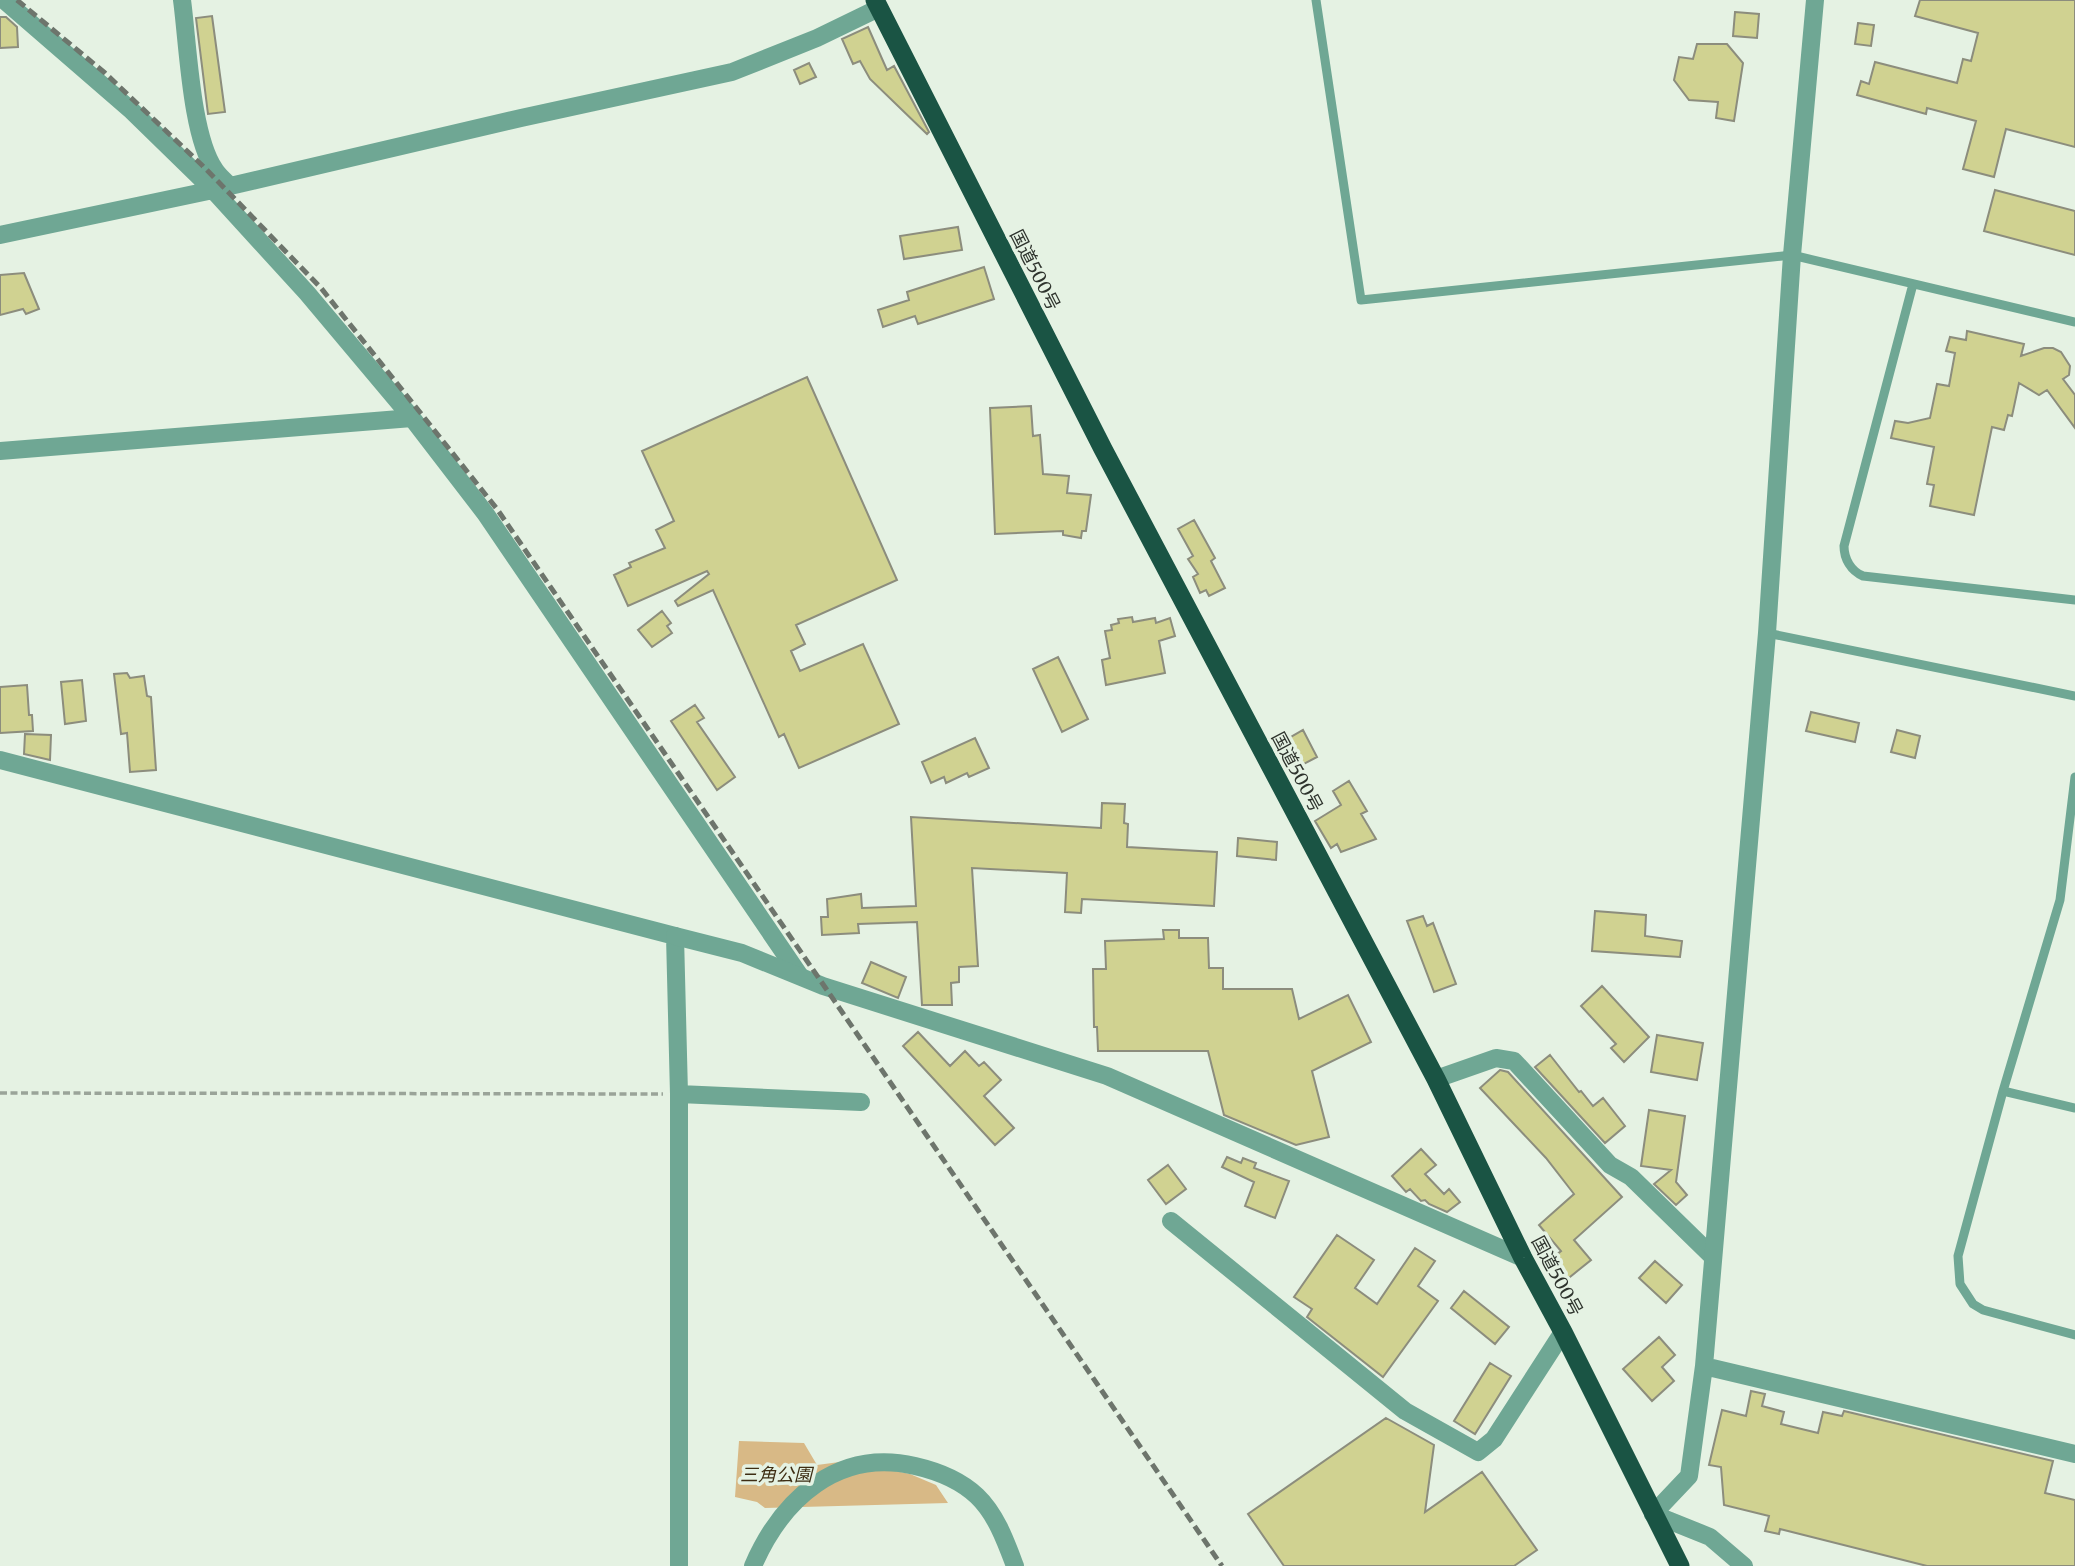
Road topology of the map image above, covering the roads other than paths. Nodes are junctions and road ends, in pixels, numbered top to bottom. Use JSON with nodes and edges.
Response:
{"nodes":[{"id":1,"x":4,"y":0,"type":"edge"},
{"id":2,"x":182,"y":0,"type":"edge"},
{"id":3,"x":1316,"y":0,"type":"edge"},
{"id":4,"x":1815,"y":0,"type":"edge"},
{"id":5,"x":877,"y":4,"type":"edge"},
{"id":6,"x":221,"y":188,"type":"junction"},
{"id":7,"x":0,"y":235,"type":"edge"},
{"id":8,"x":1792,"y":255,"type":"junction"},
{"id":9,"x":1913,"y":284,"type":"junction"},
{"id":10,"x":2075,"y":322,"type":"edge"},
{"id":11,"x":412,"y":418,"type":"junction"},
{"id":12,"x":0,"y":451,"type":"edge"},
{"id":13,"x":2075,"y":600,"type":"edge"},
{"id":14,"x":1767,"y":633,"type":"junction"},
{"id":15,"x":2075,"y":696,"type":"edge"},
{"id":16,"x":0,"y":760,"type":"edge"},
{"id":17,"x":2075,"y":777,"type":"edge"},
{"id":18,"x":675,"y":936,"type":"junction"},
{"id":19,"x":800,"y":976,"type":"junction"},
{"id":20,"x":1436,"y":1079,"type":"junction"},
{"id":21,"x":2003,"y":1091,"type":"junction"},
{"id":22,"x":680,"y":1094,"type":"junction"},
{"id":23,"x":861,"y":1102,"type":"dead end"},
{"id":24,"x":2075,"y":1108,"type":"edge"},
{"id":25,"x":1171,"y":1221,"type":"dead end"},
{"id":26,"x":1713,"y":1257,"type":"junction"},
{"id":27,"x":1523,"y":1258,"type":"junction"},
{"id":28,"x":1563,"y":1332,"type":"junction"},
{"id":29,"x":2075,"y":1335,"type":"edge"},
{"id":30,"x":1704,"y":1366,"type":"junction"},
{"id":31,"x":2075,"y":1454,"type":"edge"},
{"id":32,"x":1653,"y":1514,"type":"junction"},
{"id":33,"x":679,"y":1566,"type":"edge"},
{"id":34,"x":753,"y":1566,"type":"edge"},
{"id":35,"x":1015,"y":1566,"type":"edge"},
{"id":36,"x":1680,"y":1566,"type":"edge"},
{"id":37,"x":1744,"y":1566,"type":"edge"}],
"edges":[{"from":1,"to":6,"type":"street"},
{"from":2,"to":6,"type":"street"},
{"from":3,"to":8,"type":"lane"},
{"from":4,"to":8,"type":"street"},
{"from":5,"to":6,"type":"street"},
{"from":5,"to":20,"type":"highway","name":"国道500号"},
{"from":6,"to":7,"type":"street"},
{"from":6,"to":11,"type":"street"},
{"from":8,"to":9,"type":"lane"},
{"from":8,"to":14,"type":"street"},
{"from":9,"to":10,"type":"lane"},
{"from":9,"to":13,"type":"lane"},
{"from":11,"to":12,"type":"street"},
{"from":11,"to":19,"type":"street"},
{"from":14,"to":15,"type":"lane"},
{"from":14,"to":26,"type":"street"},
{"from":16,"to":18,"type":"street"},
{"from":17,"to":21,"type":"lane"},
{"from":18,"to":19,"type":"street"},
{"from":18,"to":22,"type":"street"},
{"from":19,"to":27,"type":"street"},
{"from":20,"to":26,"type":"street"},
{"from":20,"to":27,"type":"highway","name":"国道500号"},
{"from":21,"to":24,"type":"lane"},
{"from":21,"to":29,"type":"lane"},
{"from":22,"to":23,"type":"street"},
{"from":22,"to":33,"type":"street"},
{"from":25,"to":28,"type":"street"},
{"from":26,"to":30,"type":"street"},
{"from":27,"to":28,"type":"highway","name":"国道500号"},
{"from":28,"to":32,"type":"highway","name":"国道500号"},
{"from":30,"to":31,"type":"street"},
{"from":30,"to":32,"type":"street"},
{"from":32,"to":36,"type":"highway","name":"国道500号"},
{"from":32,"to":37,"type":"street"},
{"from":34,"to":35,"type":"street"}]}
